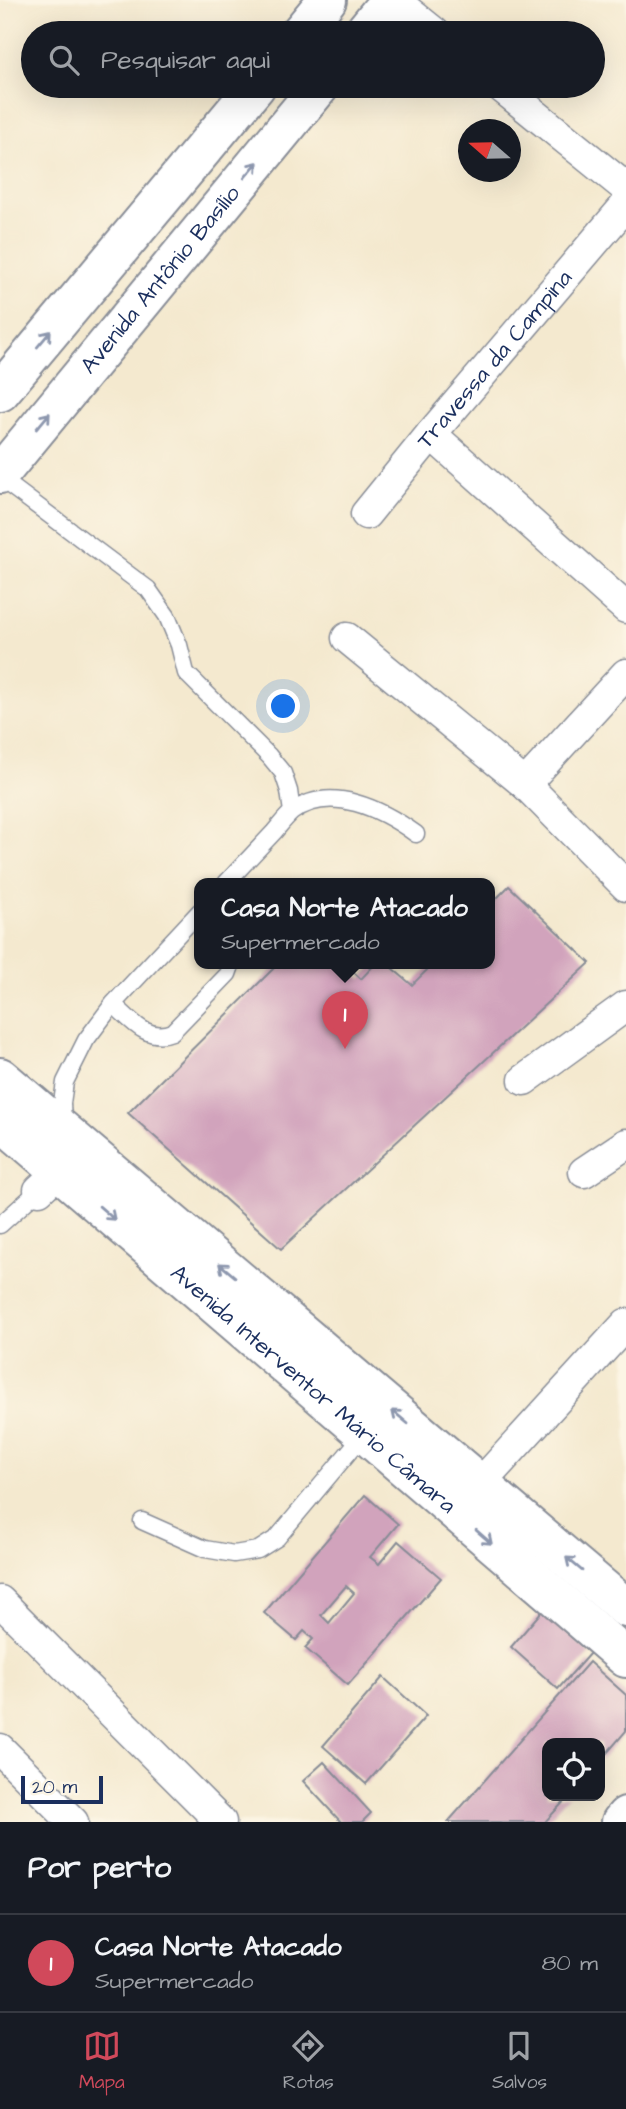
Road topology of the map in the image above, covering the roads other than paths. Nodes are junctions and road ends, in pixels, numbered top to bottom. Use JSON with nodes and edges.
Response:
{"nodes":[{"id":1,"x":327,"y":0,"type":"edge"},
{"id":2,"x":392,"y":0,"type":"edge"},
{"id":3,"x":310,"y":21,"type":"edge"},
{"id":4,"x":374,"y":21,"type":"edge"},
{"id":5,"x":419,"y":21,"type":"edge"},
{"id":6,"x":246,"y":98,"type":"edge"},
{"id":7,"x":310,"y":98,"type":"edge"},
{"id":8,"x":515,"y":98,"type":"edge"},
{"id":9,"x":626,"y":188,"type":"edge"},
{"id":10,"x":626,"y":205,"type":"edge"},
{"id":11,"x":0,"y":391,"type":"edge"},
{"id":12,"x":431,"y":434,"type":"junction"},
{"id":13,"x":0,"y":476,"type":"edge"},
{"id":14,"x":366,"y":514,"type":"dead end"},
{"id":15,"x":626,"y":608,"type":"edge"},
{"id":16,"x":347,"y":638,"type":"dead end"},
{"id":17,"x":626,"y":674,"type":"edge"},
{"id":18,"x":525,"y":784,"type":"junction"},
{"id":19,"x":292,"y":812,"type":"junction"},
{"id":20,"x":416,"y":834,"type":"dead end"},
{"id":21,"x":231,"y":878,"type":"edge"},
{"id":22,"x":626,"y":886,"type":"edge"},
{"id":23,"x":194,"y":919,"type":"edge"},
{"id":24,"x":230,"y":969,"type":"edge"},
{"id":25,"x":113,"y":1004,"type":"junction"},
{"id":26,"x":626,"y":1006,"type":"edge"},
{"id":27,"x":0,"y":1077,"type":"edge"},
{"id":28,"x":524,"y":1080,"type":"dead end"},
{"id":29,"x":0,"y":1120,"type":"edge"},
{"id":30,"x":626,"y":1144,"type":"edge"},
{"id":31,"x":62,"y":1163,"type":"junction"},
{"id":32,"x":584,"y":1172,"type":"dead end"},
{"id":33,"x":0,"y":1225,"type":"edge"},
{"id":34,"x":626,"y":1324,"type":"edge"},
{"id":35,"x":365,"y":1434,"type":"junction"},
{"id":36,"x":480,"y":1484,"type":"junction"},
{"id":37,"x":142,"y":1521,"type":"dead end"},
{"id":38,"x":0,"y":1601,"type":"edge"},
{"id":39,"x":626,"y":1608,"type":"edge"},
{"id":40,"x":626,"y":1658,"type":"edge"},
{"id":41,"x":0,"y":1749,"type":"edge"},
{"id":42,"x":626,"y":1816,"type":"edge"},
{"id":43,"x":73,"y":1822,"type":"edge"},
{"id":44,"x":220,"y":1822,"type":"edge"},
{"id":45,"x":621,"y":1822,"type":"edge"}],
"edges":[{"from":1,"to":3,"type":"main road"},
{"from":2,"to":4,"type":"main road"},
{"from":2,"to":5,"type":"street"},
{"from":11,"to":6,"type":"main road","one_way":true},
{"from":13,"to":7,"type":"main road","name":"Avenida Antônio Basílio","one_way":true},
{"from":8,"to":9,"type":"street"},
{"from":10,"to":12,"type":"street","name":"Travessa da Campina"},
{"from":12,"to":14,"type":"street","name":"Travessa da Campina"},
{"from":12,"to":15,"type":"street"},
{"from":13,"to":19,"type":"lane"},
{"from":16,"to":18,"type":"street"},
{"from":17,"to":18,"type":"street"},
{"from":18,"to":22,"type":"street"},
{"from":19,"to":20,"type":"lane"},
{"from":19,"to":21,"type":"lane"},
{"from":23,"to":25,"type":"lane"},
{"from":24,"to":25,"type":"lane"},
{"from":25,"to":31,"type":"lane"},
{"from":26,"to":28,"type":"street"},
{"from":27,"to":31,"type":"main road","name":"Avenida Interventor Mário Câmara"},
{"from":29,"to":31,"type":"main road","name":"Avenida Interventor Mário Câmara"},
{"from":30,"to":32,"type":"street"},
{"from":31,"to":33,"type":"lane"},
{"from":31,"to":35,"type":"main road","name":"Avenida Interventor Mário Câmara","one_way":true},
{"from":36,"to":31,"type":"main road","name":"Avenida Interventor Mário Câmara","one_way":true},
{"from":34,"to":36,"type":"street"},
{"from":35,"to":37,"type":"lane"},
{"from":35,"to":40,"type":"main road","name":"Avenida Interventor Mário Câmara","one_way":true},
{"from":39,"to":36,"type":"main road","name":"Avenida Interventor Mário Câmara","one_way":true},
{"from":38,"to":44,"type":"street"},
{"from":41,"to":43,"type":"street"},
{"from":42,"to":45,"type":"main road"}]}
